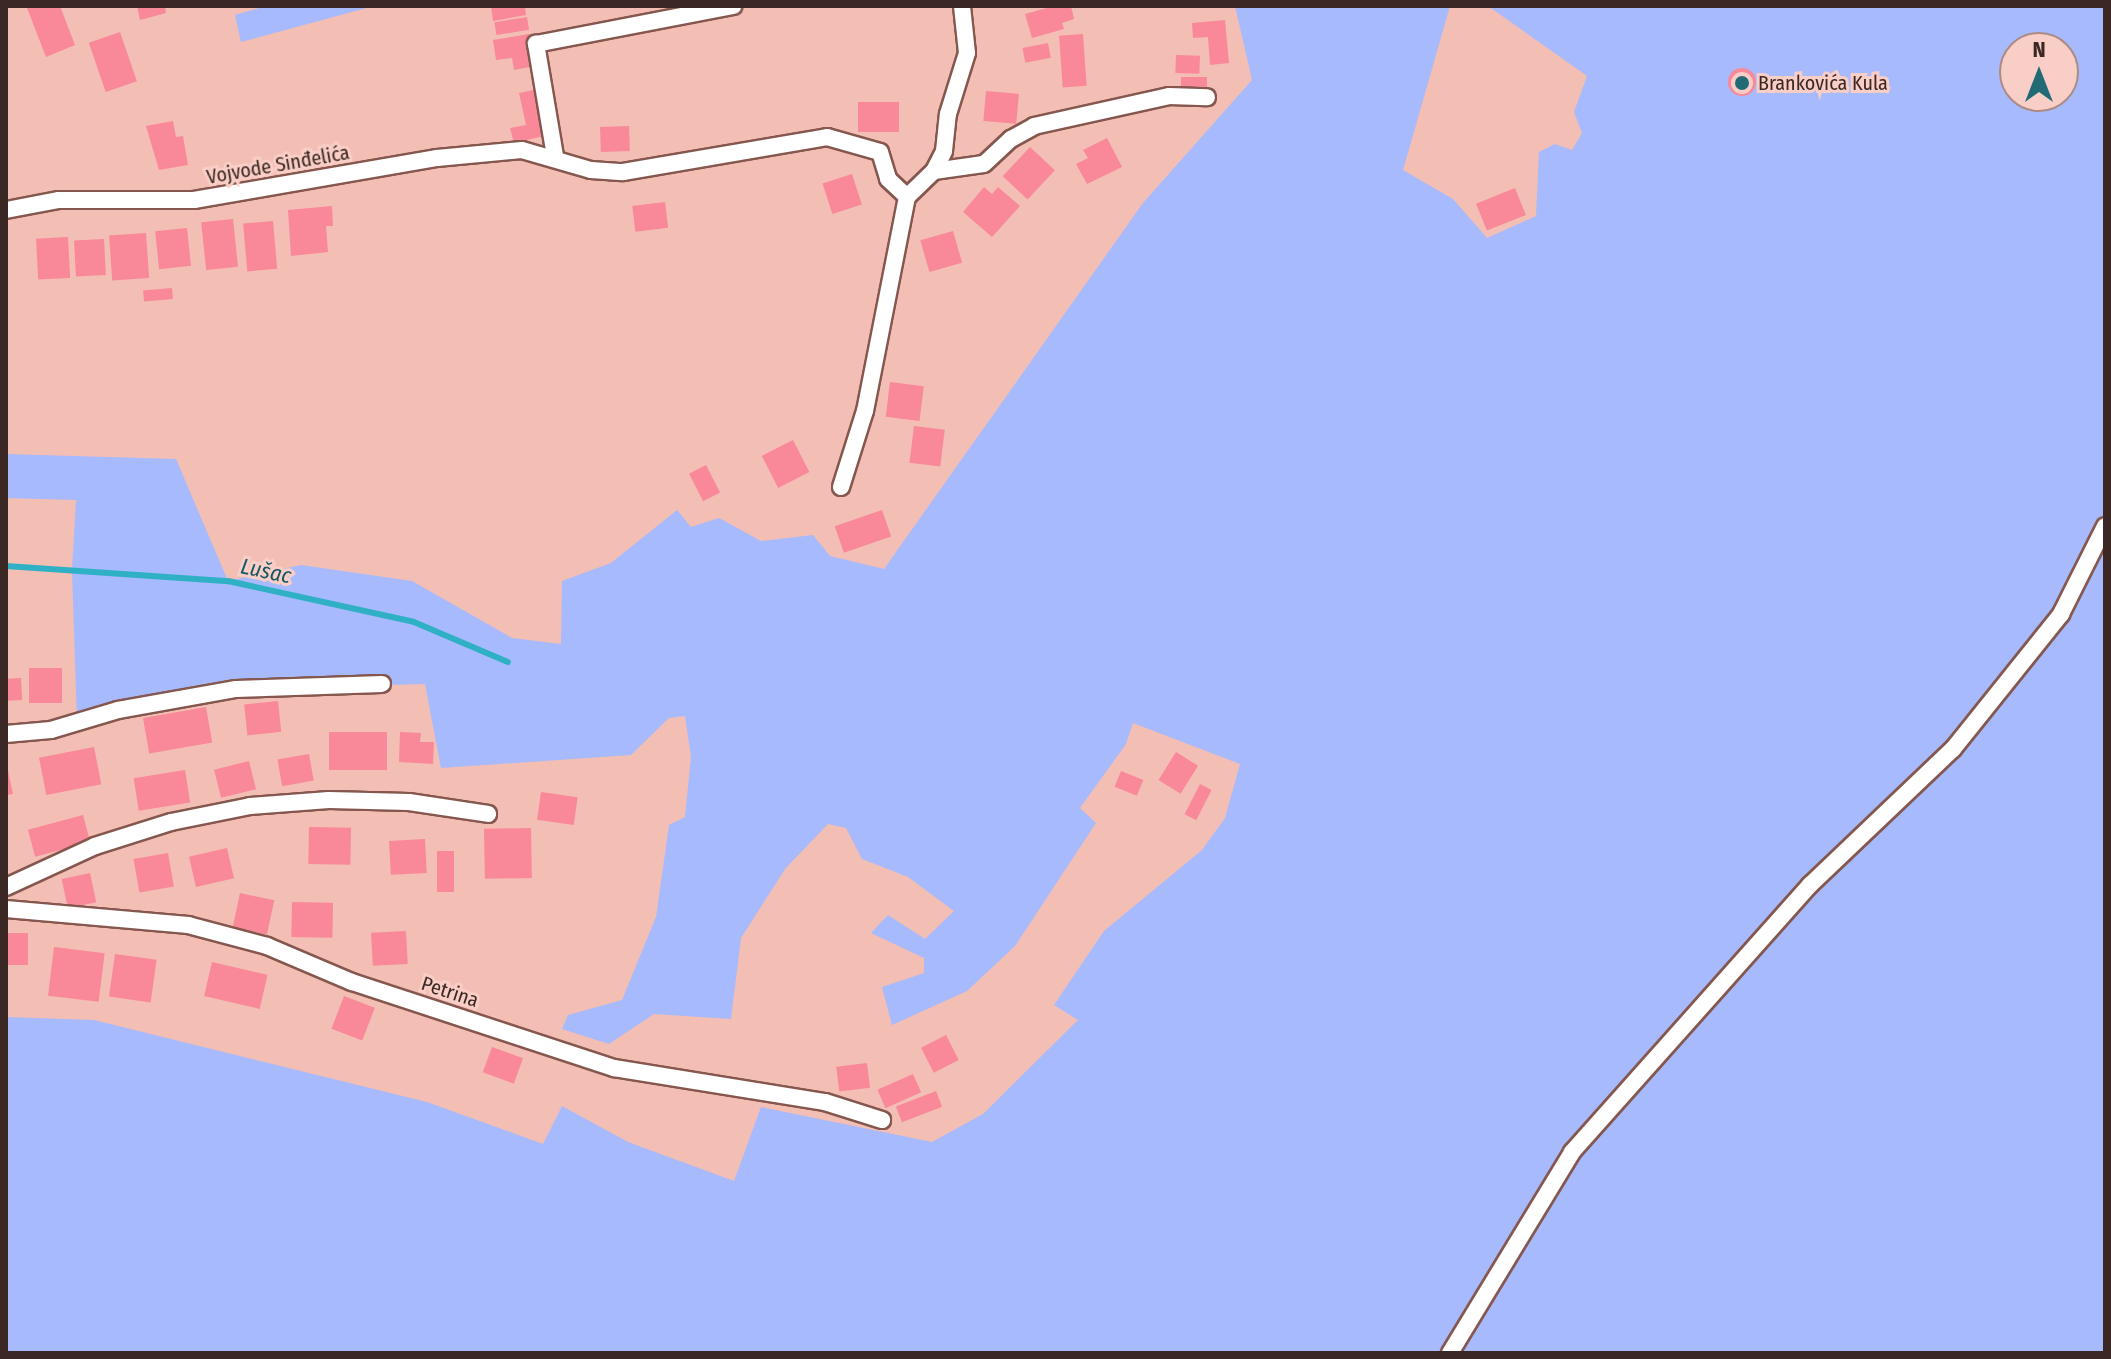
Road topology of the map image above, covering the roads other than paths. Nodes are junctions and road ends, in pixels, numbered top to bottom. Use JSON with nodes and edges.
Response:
{"nodes":[{"id":1,"x":733,"y":6,"type":"edge"},
{"id":2,"x":962,"y":6,"type":"edge"},
{"id":3,"x":1207,"y":97,"type":"dead end"},
{"id":4,"x":555,"y":156,"type":"junction"},
{"id":5,"x":934,"y":171,"type":"junction"},
{"id":6,"x":907,"y":197,"type":"junction"},
{"id":7,"x":6,"y":210,"type":"edge"},
{"id":8,"x":841,"y":487,"type":"dead end"},
{"id":9,"x":2105,"y":526,"type":"edge"},
{"id":10,"x":382,"y":684,"type":"dead end"},
{"id":11,"x":6,"y":734,"type":"edge"},
{"id":12,"x":488,"y":814,"type":"dead end"},
{"id":13,"x":6,"y":887,"type":"edge"},
{"id":14,"x":6,"y":909,"type":"edge"},
{"id":15,"x":882,"y":1120,"type":"dead end"},
{"id":16,"x":1450,"y":1353,"type":"edge"}],
"edges":[{"from":1,"to":4,"type":"street"},
{"from":2,"to":5,"type":"street"},
{"from":3,"to":5,"type":"street"},
{"from":4,"to":6,"type":"street","name":"Vojvode Sinđelića"},
{"from":4,"to":7,"type":"street","name":"Vojvode Sinđelića"},
{"from":5,"to":6,"type":"street"},
{"from":6,"to":8,"type":"street"},
{"from":9,"to":16,"type":"street"},
{"from":10,"to":11,"type":"street"},
{"from":12,"to":13,"type":"street"},
{"from":14,"to":15,"type":"street","name":"Petrina"}]}
